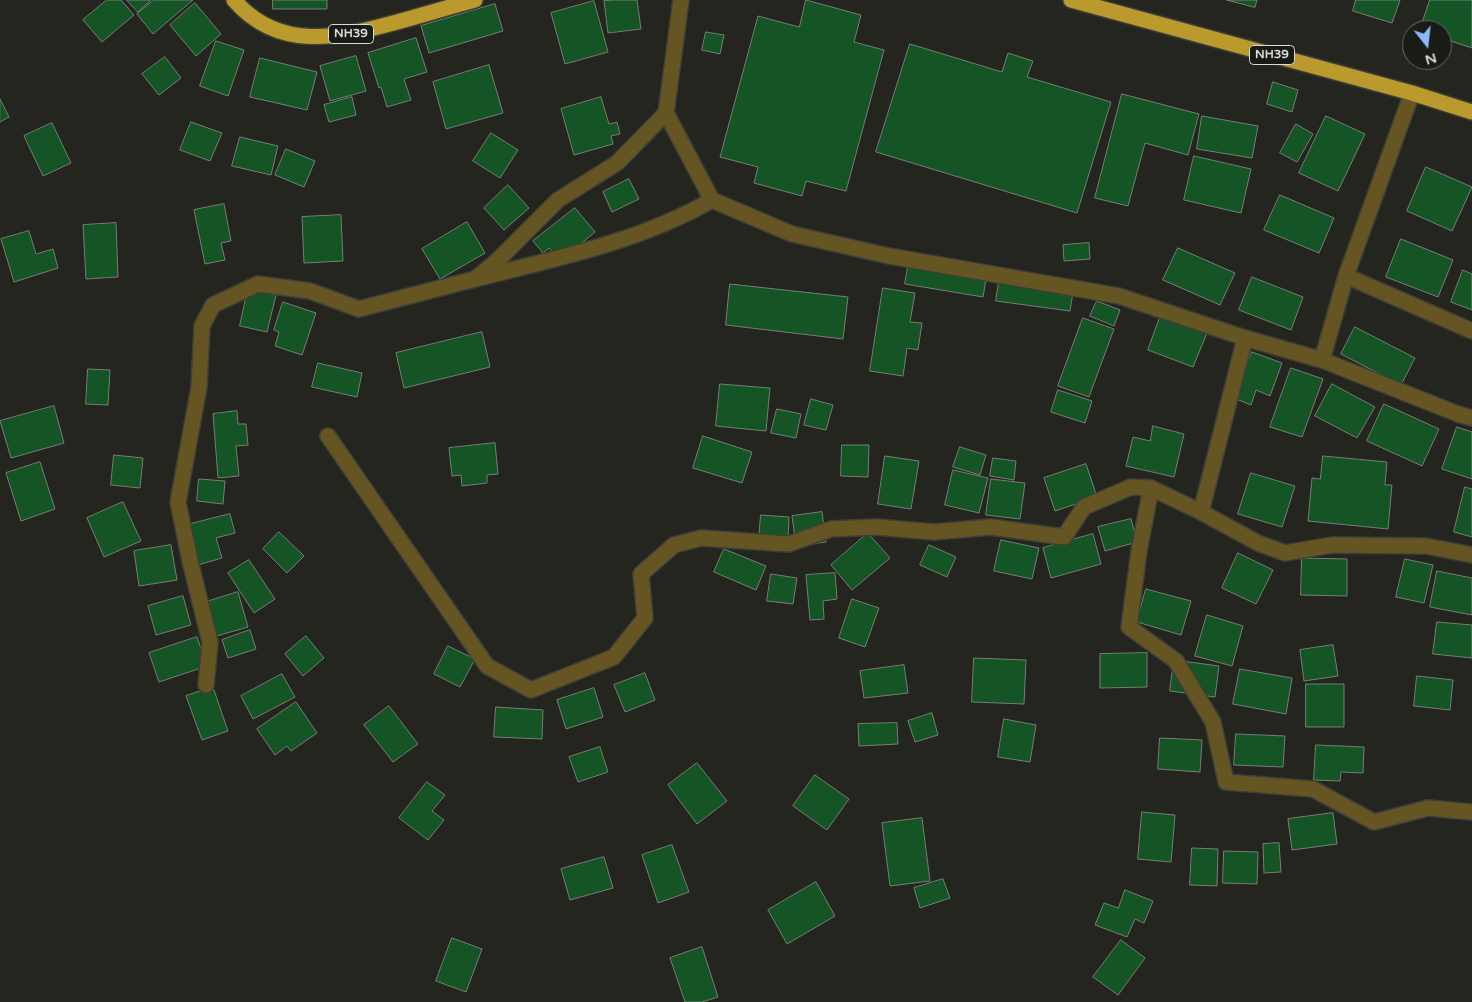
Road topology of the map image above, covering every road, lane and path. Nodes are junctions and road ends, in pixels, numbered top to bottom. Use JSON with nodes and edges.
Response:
{"nodes":[{"id":1,"x":234,"y":0,"type":"edge"},
{"id":2,"x":475,"y":0,"type":"edge"},
{"id":3,"x":681,"y":0,"type":"edge"},
{"id":4,"x":1071,"y":0,"type":"edge"},
{"id":5,"x":1412,"y":93,"type":"junction"},
{"id":6,"x":1472,"y":112,"type":"edge"},
{"id":7,"x":666,"y":113,"type":"junction"},
{"id":8,"x":712,"y":200,"type":"junction"},
{"id":9,"x":1346,"y":276,"type":"junction"},
{"id":10,"x":475,"y":280,"type":"junction"},
{"id":11,"x":1472,"y":331,"type":"edge"},
{"id":12,"x":1245,"y":338,"type":"junction"},
{"id":13,"x":1322,"y":360,"type":"junction"},
{"id":14,"x":1472,"y":418,"type":"edge"},
{"id":15,"x":328,"y":436,"type":"dead end"},
{"id":16,"x":1151,"y":488,"type":"junction"},
{"id":17,"x":1201,"y":512,"type":"junction"},
{"id":18,"x":1472,"y":555,"type":"edge"},
{"id":19,"x":206,"y":684,"type":"dead end"},
{"id":20,"x":1472,"y":812,"type":"edge"}],
"edges":[{"from":1,"to":2,"type":"highway","number":"NH39"},
{"from":3,"to":7,"type":"street"},
{"from":4,"to":5,"type":"highway","number":"NH39"},
{"from":5,"to":6,"type":"highway","number":"NH39"},
{"from":5,"to":9,"type":"street"},
{"from":7,"to":8,"type":"street"},
{"from":7,"to":10,"type":"street"},
{"from":8,"to":10,"type":"street"},
{"from":8,"to":12,"type":"street"},
{"from":9,"to":11,"type":"street"},
{"from":9,"to":13,"type":"street"},
{"from":10,"to":19,"type":"street"},
{"from":12,"to":13,"type":"street"},
{"from":12,"to":17,"type":"street"},
{"from":13,"to":14,"type":"street"},
{"from":15,"to":16,"type":"street"},
{"from":16,"to":17,"type":"street"},
{"from":16,"to":20,"type":"street"},
{"from":17,"to":18,"type":"street"}]}
